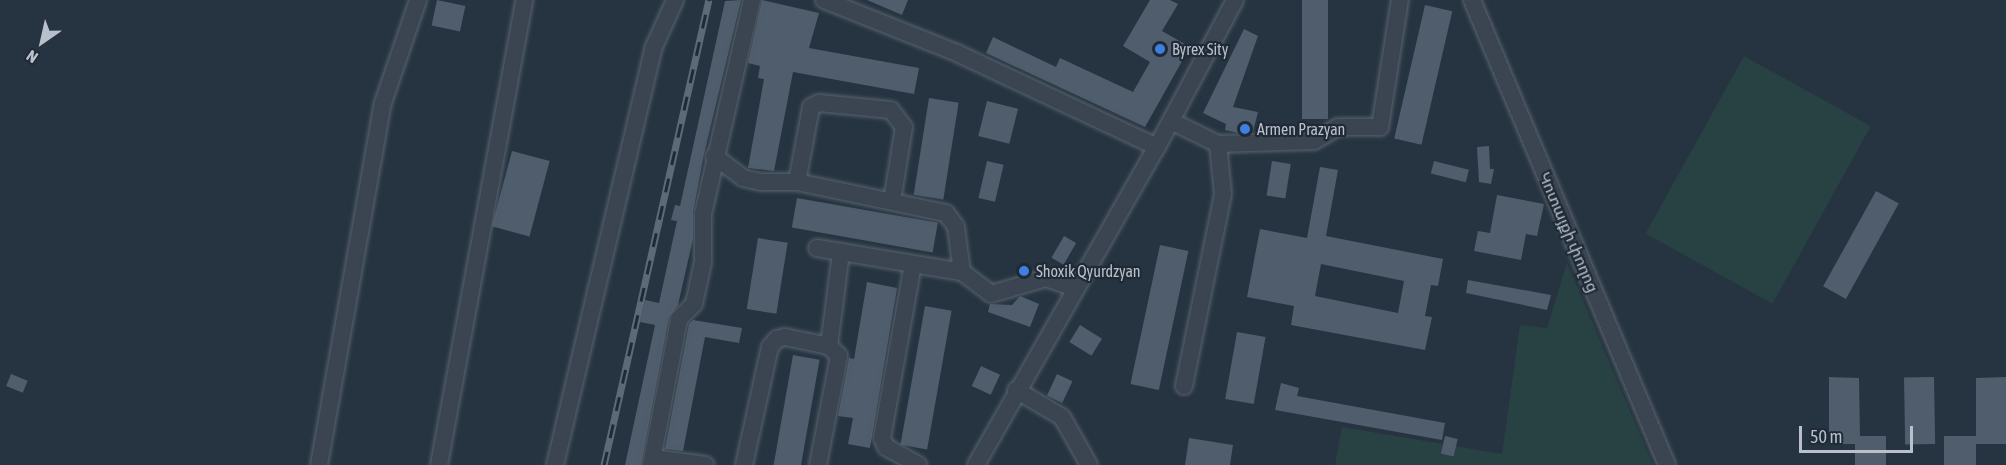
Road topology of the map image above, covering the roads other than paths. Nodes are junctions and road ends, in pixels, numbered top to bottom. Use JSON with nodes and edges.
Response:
{"nodes":[{"id":1,"x":418,"y":0,"type":"edge"},
{"id":2,"x":524,"y":0,"type":"edge"},
{"id":3,"x":675,"y":0,"type":"edge"},
{"id":4,"x":752,"y":0,"type":"edge"},
{"id":5,"x":824,"y":0,"type":"edge"},
{"id":6,"x":1235,"y":0,"type":"edge"},
{"id":7,"x":1400,"y":0,"type":"edge"},
{"id":8,"x":1472,"y":0,"type":"edge"},
{"id":9,"x":1171,"y":121,"type":"junction"},
{"id":10,"x":1218,"y":144,"type":"junction"},
{"id":11,"x":1157,"y":147,"type":"junction"},
{"id":12,"x":714,"y":156,"type":"junction"},
{"id":13,"x":796,"y":182,"type":"junction"},
{"id":14,"x":892,"y":201,"type":"junction"},
{"id":15,"x":817,"y":248,"type":"dead end"},
{"id":16,"x":841,"y":252,"type":"junction"},
{"id":17,"x":913,"y":264,"type":"junction"},
{"id":18,"x":962,"y":272,"type":"junction"},
{"id":19,"x":1075,"y":288,"type":"junction"},
{"id":20,"x":829,"y":346,"type":"junction"},
{"id":21,"x":1184,"y":386,"type":"dead end"},
{"id":22,"x":1016,"y":390,"type":"junction"},
{"id":23,"x":653,"y":461,"type":"edge"},
{"id":24,"x":677,"y":463,"type":"edge"},
{"id":25,"x":319,"y":465,"type":"edge"},
{"id":26,"x":439,"y":465,"type":"edge"},
{"id":27,"x":555,"y":465,"type":"edge"},
{"id":28,"x":706,"y":465,"type":"edge"},
{"id":29,"x":744,"y":465,"type":"edge"},
{"id":30,"x":818,"y":465,"type":"edge"},
{"id":31,"x":918,"y":465,"type":"edge"},
{"id":32,"x":976,"y":465,"type":"edge"},
{"id":33,"x":1089,"y":465,"type":"edge"},
{"id":34,"x":1667,"y":465,"type":"edge"}],
"edges":[{"from":1,"to":25,"type":"street"},
{"from":2,"to":26,"type":"street"},
{"from":3,"to":27,"type":"street"},
{"from":4,"to":12,"type":"street"},
{"from":5,"to":11,"type":"street"},
{"from":6,"to":9,"type":"street"},
{"from":7,"to":10,"type":"street"},
{"from":8,"to":34,"type":"street","name":"Կոտայքի փողոց"},
{"from":9,"to":10,"type":"street"},
{"from":9,"to":11,"type":"street"},
{"from":10,"to":21,"type":"street"},
{"from":11,"to":19,"type":"street"},
{"from":12,"to":13,"type":"street"},
{"from":12,"to":23,"type":"street"},
{"from":13,"to":14,"type":"street"},
{"from":13,"to":14,"type":"street"},
{"from":14,"to":18,"type":"street"},
{"from":15,"to":16,"type":"street"},
{"from":16,"to":17,"type":"street"},
{"from":16,"to":20,"type":"street"},
{"from":17,"to":18,"type":"street"},
{"from":17,"to":31,"type":"street"},
{"from":18,"to":19,"type":"street"},
{"from":19,"to":22,"type":"street"},
{"from":20,"to":29,"type":"street"},
{"from":20,"to":30,"type":"street"},
{"from":22,"to":32,"type":"street"},
{"from":22,"to":33,"type":"street"},
{"from":23,"to":24,"type":"street"},
{"from":24,"to":28,"type":"street"}]}
